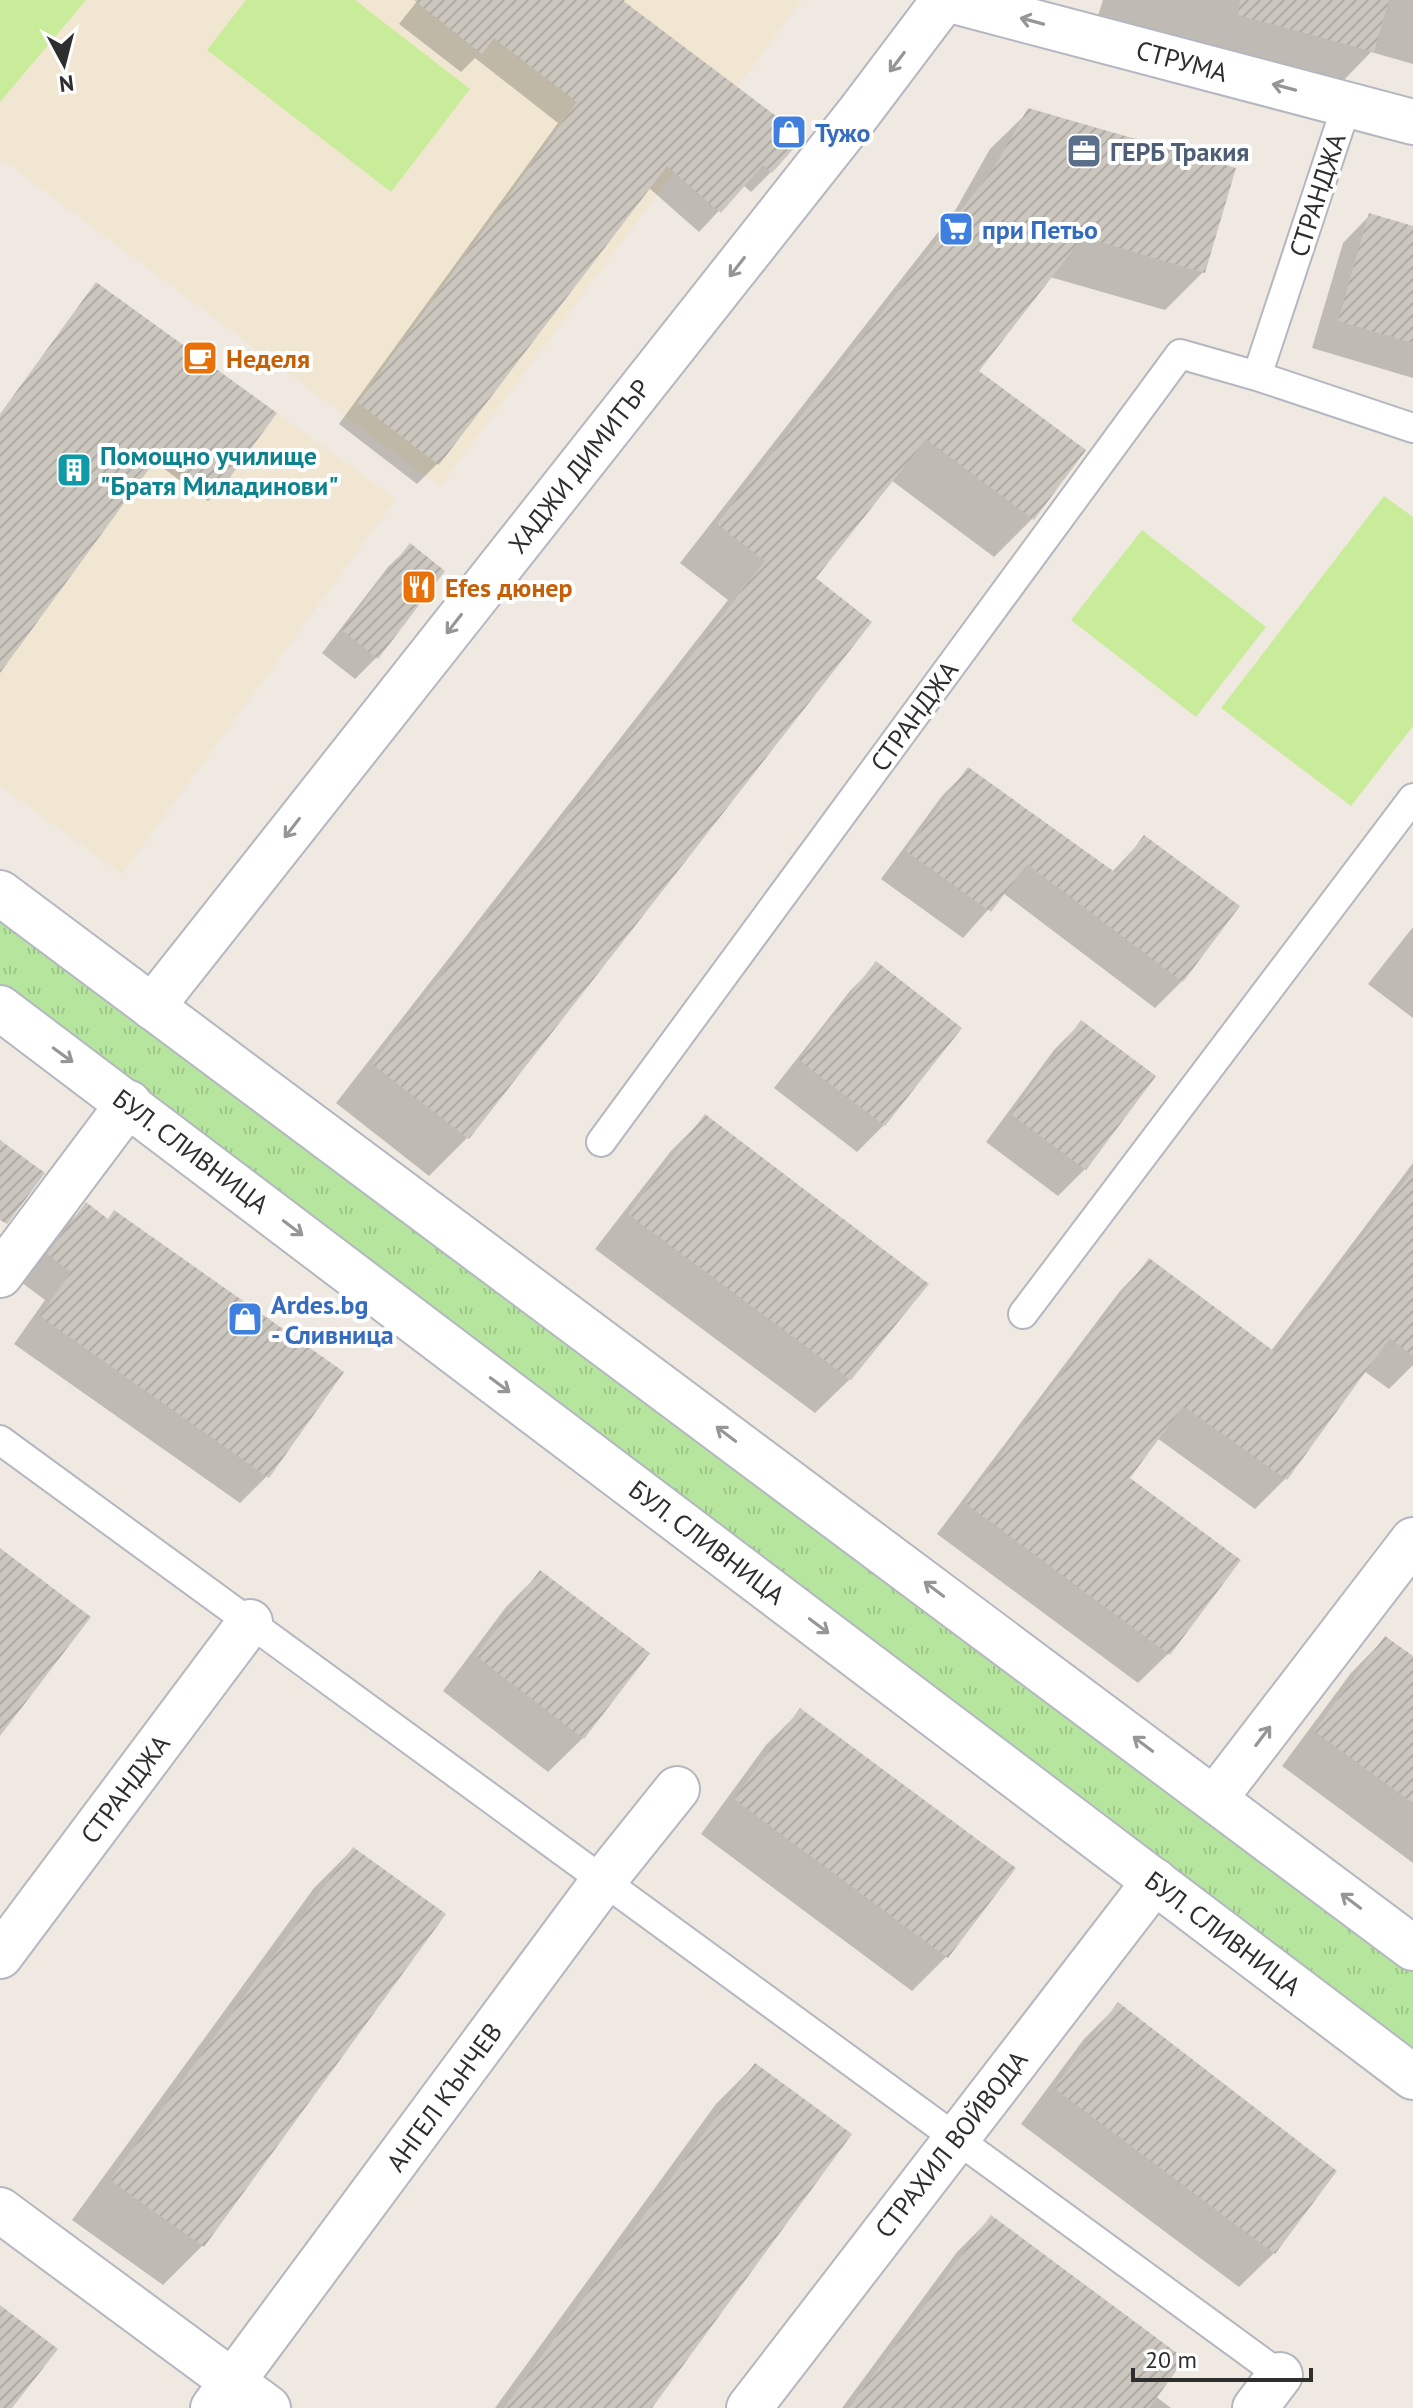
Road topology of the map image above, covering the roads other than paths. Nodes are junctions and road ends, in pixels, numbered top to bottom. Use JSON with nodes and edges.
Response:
{"nodes":[{"id":1,"x":947,"y":0,"type":"edge"},
{"id":2,"x":1347,"y":104,"type":"junction"},
{"id":3,"x":1413,"y":122,"type":"edge"},
{"id":4,"x":1257,"y":376,"type":"junction"},
{"id":5,"x":1413,"y":428,"type":"edge"},
{"id":6,"x":1413,"y":798,"type":"edge"},
{"id":7,"x":0,"y":893,"type":"edge"},
{"id":8,"x":152,"y":1007,"type":"junction"},
{"id":9,"x":0,"y":1008,"type":"edge"},
{"id":10,"x":129,"y":1103,"type":"junction"},
{"id":11,"x":601,"y":1142,"type":"dead end"},
{"id":12,"x":0,"y":1275,"type":"edge"},
{"id":13,"x":1023,"y":1314,"type":"dead end"},
{"id":14,"x":0,"y":1440,"type":"edge"},
{"id":15,"x":1413,"y":1540,"type":"edge"},
{"id":16,"x":250,"y":1622,"type":"junction"},
{"id":17,"x":677,"y":1789,"type":"dead end"},
{"id":18,"x":1215,"y":1798,"type":"junction"},
{"id":19,"x":604,"y":1880,"type":"junction"},
{"id":20,"x":1155,"y":1881,"type":"junction"},
{"id":21,"x":1413,"y":1948,"type":"edge"},
{"id":22,"x":0,"y":1956,"type":"edge"},
{"id":23,"x":1413,"y":2077,"type":"edge"},
{"id":24,"x":956,"y":2137,"type":"junction"},
{"id":25,"x":0,"y":2210,"type":"edge"},
{"id":26,"x":1267,"y":2391,"type":"edge"},
{"id":27,"x":223,"y":2395,"type":"edge"},
{"id":28,"x":268,"y":2408,"type":"edge"},
{"id":29,"x":749,"y":2408,"type":"edge"}],
"edges":[{"from":2,"to":1,"type":"street","name":"СТРУМА","one_way":true},
{"from":1,"to":8,"type":"street","name":"ХАДЖИ ДИМИТЪР","one_way":true},
{"from":2,"to":3,"type":"street","name":"СТРУМА"},
{"from":2,"to":4,"type":"lane","name":"СТРАНДЖА"},
{"from":4,"to":5,"type":"lane","name":"СТРАНДЖА"},
{"from":4,"to":11,"type":"lane","name":"СТРАНДЖА"},
{"from":6,"to":13,"type":"lane"},
{"from":7,"to":8,"type":"street"},
{"from":18,"to":8,"type":"street","one_way":true},
{"from":9,"to":10,"type":"street","name":"БУЛ. СЛИВНИЦА","one_way":true},
{"from":10,"to":12,"type":"street"},
{"from":10,"to":20,"type":"street","name":"БУЛ. СЛИВНИЦА","one_way":true},
{"from":14,"to":16,"type":"lane"},
{"from":18,"to":15,"type":"street","one_way":true},
{"from":16,"to":19,"type":"lane"},
{"from":16,"to":22,"type":"street","name":"СТРАНДЖА"},
{"from":17,"to":19,"type":"street","name":"АНГЕЛ КЪНЧЕВ"},
{"from":21,"to":18,"type":"street","one_way":true},
{"from":19,"to":24,"type":"lane"},
{"from":19,"to":27,"type":"street","name":"АНГЕЛ КЪНЧЕВ"},
{"from":20,"to":23,"type":"street","name":"БУЛ. СЛИВНИЦА"},
{"from":20,"to":24,"type":"street","name":"СТРАХИЛ ВОЙВОДА"},
{"from":24,"to":26,"type":"lane"},
{"from":24,"to":29,"type":"street","name":"СТРАХИЛ ВОЙВОДА"},
{"from":25,"to":27,"type":"street"},
{"from":27,"to":28,"type":"street"}]}
